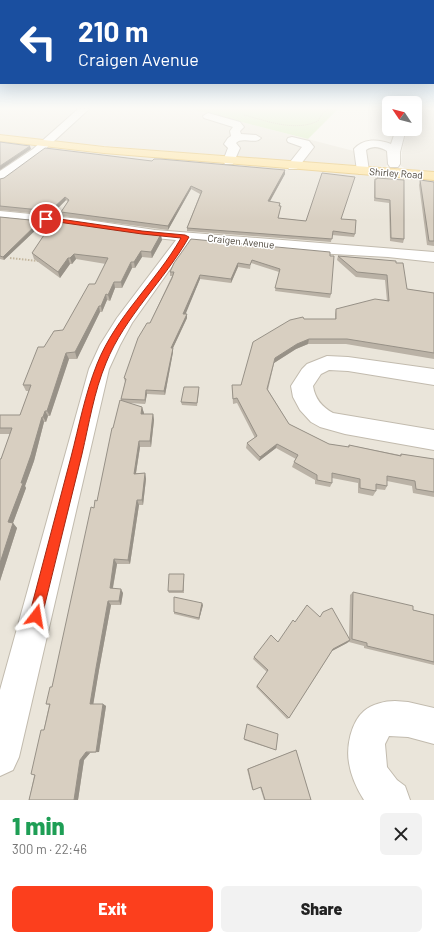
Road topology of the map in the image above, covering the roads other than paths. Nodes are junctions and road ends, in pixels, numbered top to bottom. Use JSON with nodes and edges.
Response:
{"nodes":[{"id":1,"x":41,"y":146,"type":"edge"},
{"id":2,"x":69,"y":146,"type":"edge"},
{"id":3,"x":232,"y":146,"type":"edge"},
{"id":4,"x":308,"y":146,"type":"edge"},
{"id":5,"x":364,"y":146,"type":"edge"},
{"id":6,"x":385,"y":146,"type":"edge"},
{"id":7,"x":395,"y":146,"type":"edge"},
{"id":8,"x":396,"y":146,"type":"edge"},
{"id":9,"x":229,"y":161,"type":"junction"},
{"id":10,"x":293,"y":166,"type":"junction"},
{"id":11,"x":362,"y":171,"type":"junction"},
{"id":12,"x":396,"y":173,"type":"junction"},
{"id":13,"x":434,"y":176,"type":"edge"},
{"id":14,"x":0,"y":177,"type":"edge"},
{"id":15,"x":0,"y":215,"type":"edge"},
{"id":16,"x":185,"y":237,"type":"junction"},
{"id":17,"x":434,"y":257,"type":"edge"},
{"id":18,"x":434,"y":378,"type":"edge"},
{"id":19,"x":434,"y":440,"type":"edge"},
{"id":20,"x":434,"y":726,"type":"edge"},
{"id":21,"x":0,"y":757,"type":"edge"},
{"id":22,"x":391,"y":800,"type":"edge"}],
"edges":[{"from":1,"to":14,"type":"street"},
{"from":2,"to":9,"type":"main road","name":"Shirley Road"},
{"from":3,"to":9,"type":"street"},
{"from":4,"to":10,"type":"street"},
{"from":5,"to":11,"type":"street"},
{"from":6,"to":7,"type":"street"},
{"from":8,"to":12,"type":"street"},
{"from":9,"to":10,"type":"main road","name":"Shirley Road"},
{"from":10,"to":11,"type":"main road","name":"Shirley Road"},
{"from":11,"to":12,"type":"main road","name":"Shirley Road"},
{"from":12,"to":13,"type":"main road","name":"Shirley Road"},
{"from":15,"to":16,"type":"street","name":"Craigen Avenue"},
{"from":16,"to":17,"type":"street","name":"Craigen Avenue"},
{"from":16,"to":21,"type":"street"},
{"from":18,"to":19,"type":"street"},
{"from":20,"to":22,"type":"street"}]}
